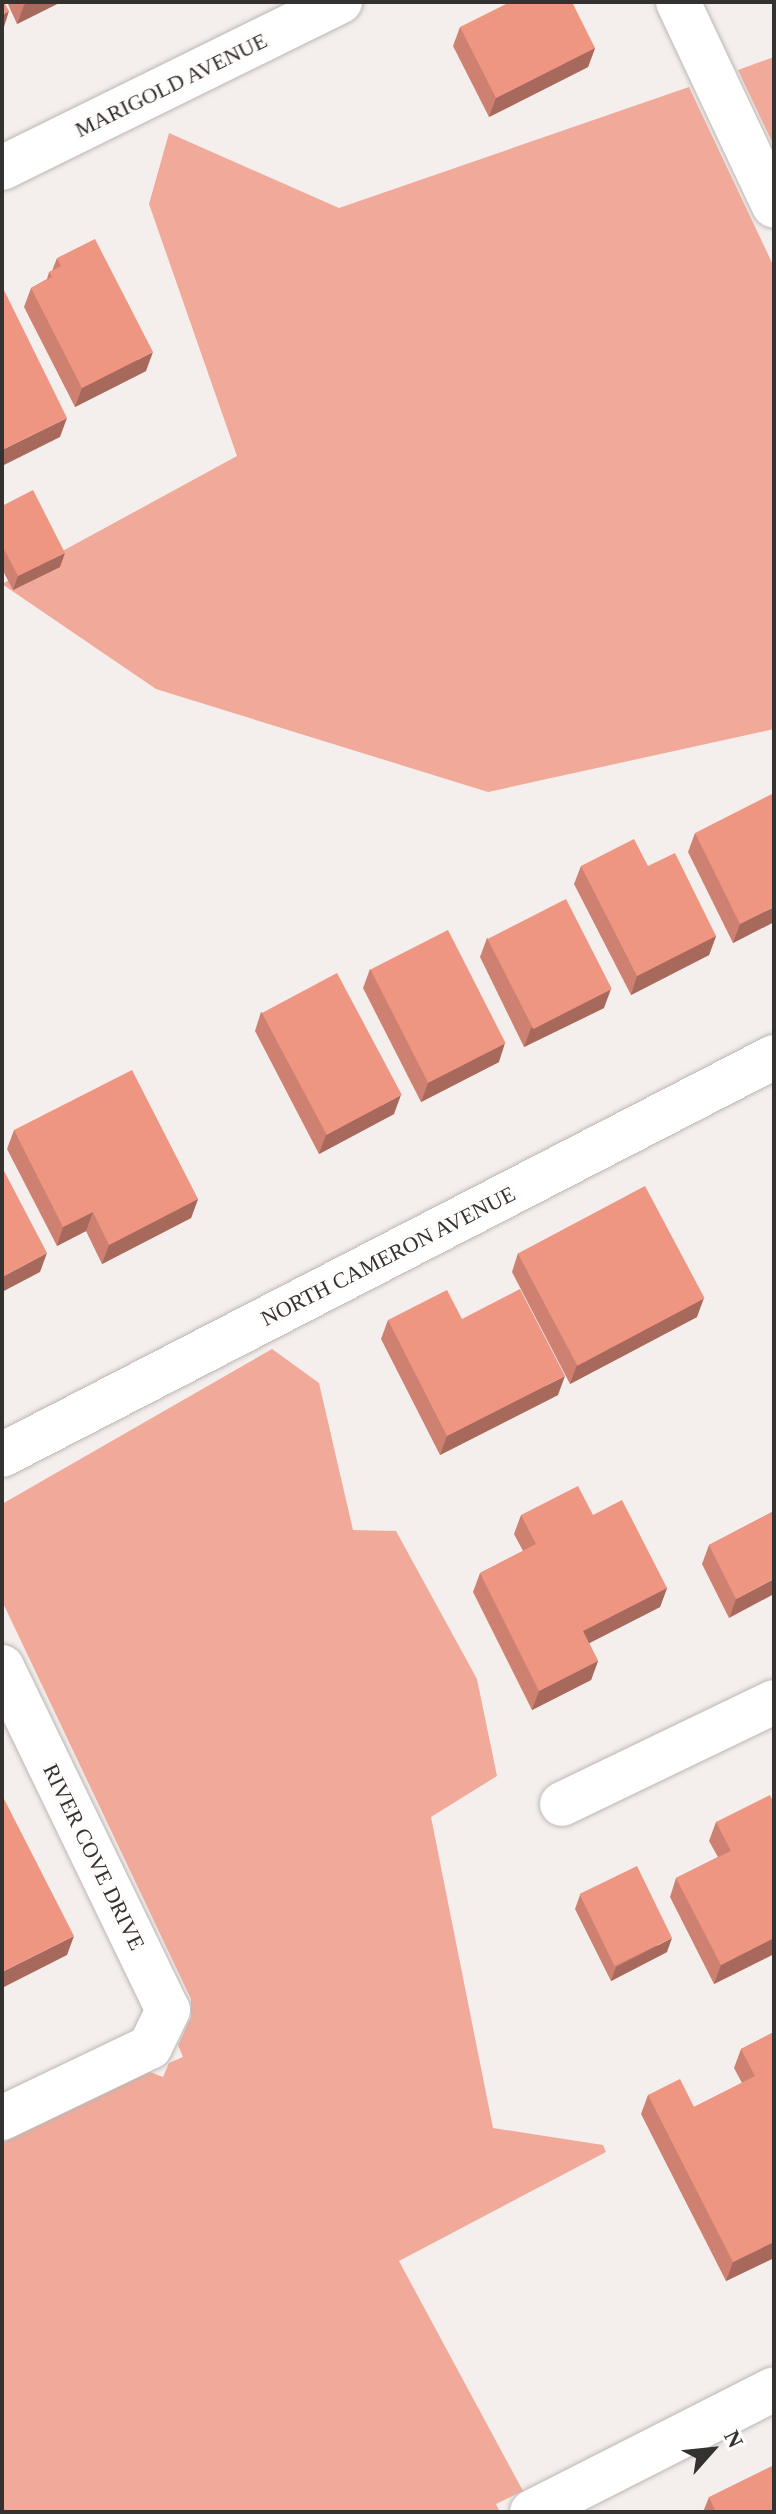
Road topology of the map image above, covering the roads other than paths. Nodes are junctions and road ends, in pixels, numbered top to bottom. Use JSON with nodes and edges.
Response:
{"nodes":[{"id":1,"x":340,"y":2,"type":"edge"},
{"id":2,"x":678,"y":2,"type":"edge"},
{"id":3,"x":2,"y":168,"type":"edge"},
{"id":4,"x":774,"y":206,"type":"edge"},
{"id":5,"x":774,"y":1057,"type":"edge"},
{"id":6,"x":2,"y":1455,"type":"edge"},
{"id":7,"x":2,"y":1667,"type":"edge"},
{"id":8,"x":774,"y":1702,"type":"edge"},
{"id":9,"x":562,"y":1804,"type":"dead end"},
{"id":10,"x":2,"y":2118,"type":"edge"},
{"id":11,"x":774,"y":2389,"type":"edge"},
{"id":12,"x":532,"y":2512,"type":"edge"}],
"edges":[{"from":1,"to":3,"type":"street","name":"MARIGOLD AVENUE"},
{"from":2,"to":4,"type":"street"},
{"from":5,"to":6,"type":"street","name":"NORTH CAMERON AVENUE"},
{"from":7,"to":10,"type":"street","name":"RIVER COVE DRIVE"},
{"from":8,"to":9,"type":"street"},
{"from":11,"to":12,"type":"street"}]}
